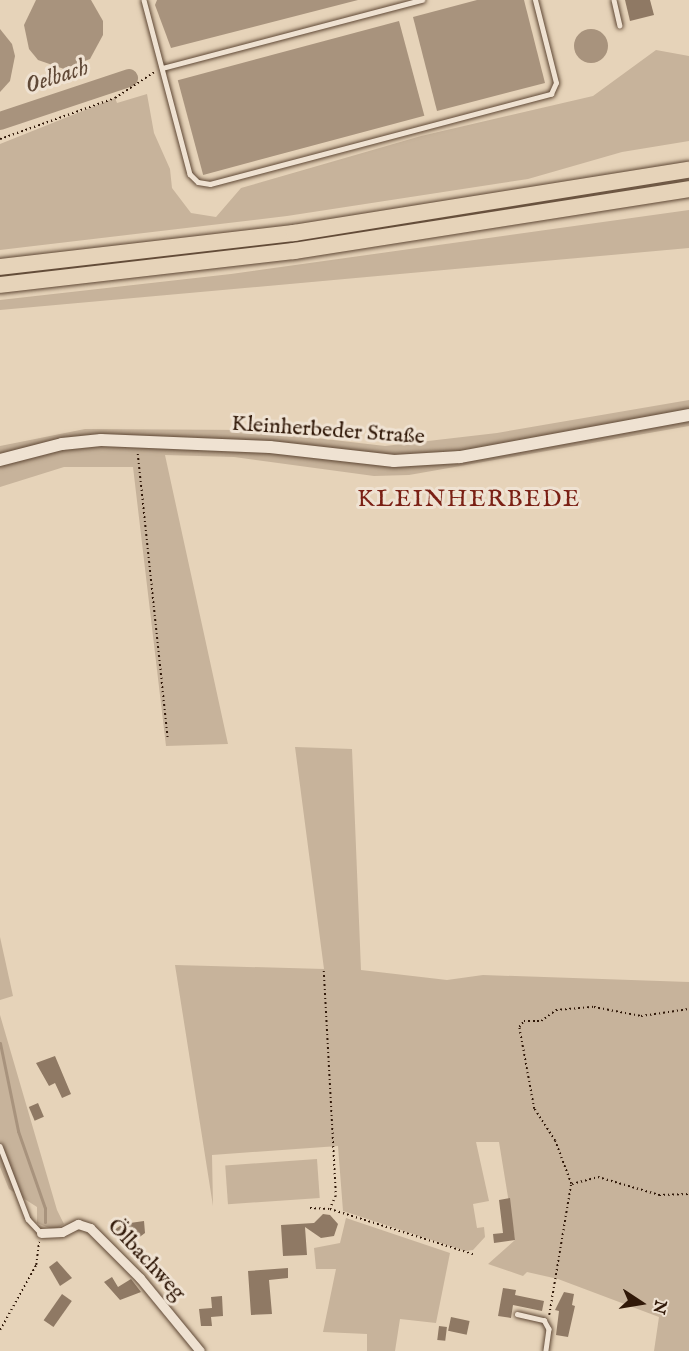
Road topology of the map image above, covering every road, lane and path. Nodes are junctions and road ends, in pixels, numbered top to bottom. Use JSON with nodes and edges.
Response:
{"nodes":[{"id":1,"x":144,"y":0,"type":"edge"},
{"id":2,"x":422,"y":0,"type":"edge"},
{"id":3,"x":535,"y":0,"type":"edge"},
{"id":4,"x":614,"y":0,"type":"edge"},
{"id":5,"x":620,"y":25,"type":"dead end"},
{"id":6,"x":162,"y":68,"type":"junction"},
{"id":7,"x":0,"y":139,"type":"edge"},
{"id":8,"x":689,"y":170,"type":"edge"},
{"id":9,"x":689,"y":190,"type":"edge"},
{"id":10,"x":0,"y":267,"type":"edge"},
{"id":11,"x":0,"y":285,"type":"edge"},
{"id":12,"x":689,"y":415,"type":"edge"},
{"id":13,"x":138,"y":441,"type":"junction"},
{"id":14,"x":0,"y":460,"type":"edge"},
{"id":15,"x":168,"y":738,"type":"dead end"},
{"id":16,"x":324,"y":971,"type":"dead end"},
{"id":17,"x":689,"y":1009,"type":"edge"},
{"id":18,"x":0,"y":1146,"type":"edge"},
{"id":19,"x":571,"y":1184,"type":"junction"},
{"id":20,"x":689,"y":1194,"type":"edge"},
{"id":21,"x":310,"y":1208,"type":"dead end"},
{"id":22,"x":330,"y":1209,"type":"junction"},
{"id":23,"x":41,"y":1233,"type":"junction"},
{"id":24,"x":473,"y":1254,"type":"dead end"},
{"id":25,"x":517,"y":1314,"type":"dead end"},
{"id":26,"x":547,"y":1324,"type":"junction"},
{"id":27,"x":0,"y":1330,"type":"edge"},
{"id":28,"x":200,"y":1351,"type":"edge"},
{"id":29,"x":546,"y":1351,"type":"edge"}],
"edges":[{"from":1,"to":6,"type":"lane"},
{"from":2,"to":6,"type":"lane"},
{"from":3,"to":6,"type":"lane"},
{"from":4,"to":5,"type":"lane"},
{"from":6,"to":7,"type":"path"},
{"from":8,"to":10,"type":"highway"},
{"from":9,"to":11,"type":"highway"},
{"from":12,"to":13,"type":"street","name":"Kleinherbeder Straße"},
{"from":13,"to":14,"type":"street","name":"Kleinherbeder Straße"},
{"from":13,"to":15,"type":"path"},
{"from":16,"to":22,"type":"path"},
{"from":17,"to":19,"type":"path"},
{"from":18,"to":23,"type":"lane"},
{"from":19,"to":20,"type":"path"},
{"from":19,"to":26,"type":"path"},
{"from":21,"to":22,"type":"path"},
{"from":22,"to":24,"type":"path"},
{"from":23,"to":27,"type":"path"},
{"from":23,"to":28,"type":"street","name":"Ölbachweg"},
{"from":25,"to":26,"type":"lane"},
{"from":26,"to":29,"type":"lane"}]}
